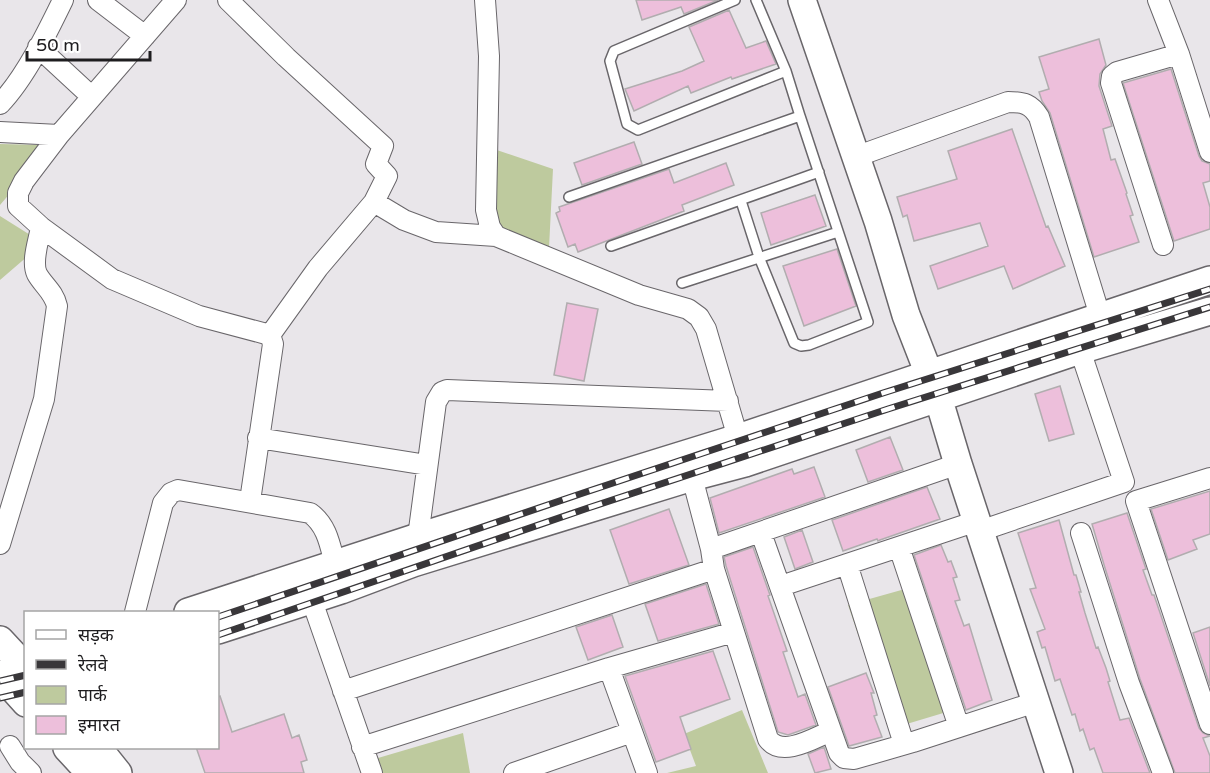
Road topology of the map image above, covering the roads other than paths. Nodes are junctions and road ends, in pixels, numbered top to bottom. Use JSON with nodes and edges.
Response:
{"nodes":[{"id":1,"x":63,"y":0,"type":"edge"},
{"id":2,"x":99,"y":0,"type":"edge"},
{"id":3,"x":176,"y":0,"type":"edge"},
{"id":4,"x":228,"y":0,"type":"edge"},
{"id":5,"x":485,"y":0,"type":"edge"},
{"id":6,"x":735,"y":0,"type":"edge"},
{"id":7,"x":756,"y":0,"type":"edge"},
{"id":8,"x":802,"y":0,"type":"edge"},
{"id":9,"x":1158,"y":0,"type":"edge"},
{"id":10,"x":145,"y":36,"type":"junction"},
{"id":11,"x":38,"y":47,"type":"junction"},
{"id":12,"x":1179,"y":54,"type":"junction"},
{"id":13,"x":786,"y":71,"type":"junction"},
{"id":14,"x":92,"y":97,"type":"junction"},
{"id":15,"x":0,"y":104,"type":"edge"},
{"id":16,"x":800,"y":116,"type":"junction"},
{"id":17,"x":0,"y":132,"type":"edge"},
{"id":18,"x":59,"y":135,"type":"junction"},
{"id":19,"x":1210,"y":152,"type":"edge"},
{"id":20,"x":855,"y":157,"type":"junction"},
{"id":21,"x":819,"y":172,"type":"junction"},
{"id":22,"x":569,"y":197,"type":"dead end"},
{"id":23,"x":741,"y":201,"type":"junction"},
{"id":24,"x":374,"y":202,"type":"junction"},
{"id":25,"x":41,"y":227,"type":"junction"},
{"id":26,"x":838,"y":232,"type":"junction"},
{"id":27,"x":496,"y":236,"type":"junction"},
{"id":28,"x":1163,"y":245,"type":"dead end"},
{"id":29,"x":611,"y":246,"type":"dead end"},
{"id":30,"x":759,"y":257,"type":"junction"},
{"id":31,"x":1210,"y":280,"type":"edge"},
{"id":32,"x":682,"y":282,"type":"dead end"},
{"id":33,"x":1210,"y":311,"type":"edge"},
{"id":34,"x":1100,"y":316,"type":"junction"},
{"id":35,"x":270,"y":335,"type":"junction"},
{"id":36,"x":1080,"y":350,"type":"junction"},
{"id":37,"x":934,"y":385,"type":"junction"},
{"id":38,"x":728,"y":401,"type":"junction"},
{"id":39,"x":258,"y":438,"type":"junction"},
{"id":40,"x":738,"y":438,"type":"junction"},
{"id":41,"x":958,"y":464,"type":"junction"},
{"id":42,"x":427,"y":465,"type":"junction"},
{"id":43,"x":692,"y":477,"type":"junction"},
{"id":44,"x":1210,"y":478,"type":"edge"},
{"id":45,"x":250,"y":501,"type":"junction"},
{"id":46,"x":978,"y":526,"type":"junction"},
{"id":47,"x":761,"y":533,"type":"junction"},
{"id":48,"x":1081,"y":533,"type":"dead end"},
{"id":49,"x":418,"y":537,"type":"junction"},
{"id":50,"x":0,"y":544,"type":"edge"},
{"id":51,"x":898,"y":547,"type":"junction"},
{"id":52,"x":713,"y":559,"type":"junction"},
{"id":53,"x":335,"y":564,"type":"junction"},
{"id":54,"x":848,"y":564,"type":"junction"},
{"id":55,"x":781,"y":586,"type":"junction"},
{"id":56,"x":311,"y":598,"type":"junction"},
{"id":57,"x":135,"y":611,"type":"edge"},
{"id":58,"x":191,"y":611,"type":"edge"},
{"id":59,"x":219,"y":630,"type":"edge"},
{"id":60,"x":734,"y":632,"type":"junction"},
{"id":61,"x":0,"y":640,"type":"edge"},
{"id":62,"x":609,"y":668,"type":"junction"},
{"id":63,"x":15,"y":669,"type":"edge"},
{"id":64,"x":343,"y":692,"type":"junction"},
{"id":65,"x":24,"y":698,"type":"edge"},
{"id":66,"x":1036,"y":702,"type":"junction"},
{"id":67,"x":1210,"y":724,"type":"edge"},
{"id":68,"x":959,"y":727,"type":"junction"},
{"id":69,"x":831,"y":731,"type":"junction"},
{"id":70,"x":632,"y":732,"type":"junction"},
{"id":71,"x":904,"y":744,"type":"junction"},
{"id":72,"x":12,"y":745,"type":"edge"},
{"id":73,"x":362,"y":747,"type":"junction"},
{"id":74,"x":69,"y":749,"type":"edge"},
{"id":75,"x":100,"y":749,"type":"edge"},
{"id":76,"x":31,"y":773,"type":"edge"},
{"id":77,"x":90,"y":773,"type":"edge"},
{"id":78,"x":118,"y":773,"type":"edge"},
{"id":79,"x":372,"y":773,"type":"edge"},
{"id":80,"x":514,"y":773,"type":"edge"},
{"id":81,"x":646,"y":773,"type":"edge"},
{"id":82,"x":1059,"y":773,"type":"edge"},
{"id":83,"x":1163,"y":773,"type":"edge"}],
"edges":[{"from":1,"to":11,"type":"street"},
{"from":2,"to":10,"type":"street"},
{"from":3,"to":10,"type":"street"},
{"from":4,"to":24,"type":"street"},
{"from":5,"to":27,"type":"street"},
{"from":6,"to":13,"type":"lane"},
{"from":7,"to":13,"type":"lane"},
{"from":8,"to":20,"type":"street"},
{"from":9,"to":12,"type":"street"},
{"from":10,"to":14,"type":"street"},
{"from":11,"to":14,"type":"street"},
{"from":11,"to":15,"type":"street"},
{"from":12,"to":19,"type":"street"},
{"from":12,"to":28,"type":"street"},
{"from":13,"to":16,"type":"lane"},
{"from":14,"to":18,"type":"street"},
{"from":16,"to":21,"type":"lane"},
{"from":16,"to":22,"type":"lane"},
{"from":17,"to":18,"type":"street"},
{"from":18,"to":25,"type":"street"},
{"from":20,"to":34,"type":"street"},
{"from":20,"to":37,"type":"street"},
{"from":21,"to":23,"type":"lane"},
{"from":21,"to":26,"type":"lane"},
{"from":23,"to":29,"type":"lane"},
{"from":23,"to":30,"type":"lane"},
{"from":24,"to":27,"type":"street"},
{"from":24,"to":35,"type":"street"},
{"from":25,"to":35,"type":"street"},
{"from":25,"to":50,"type":"street"},
{"from":26,"to":30,"type":"lane"},
{"from":26,"to":30,"type":"lane"},
{"from":27,"to":38,"type":"street"},
{"from":30,"to":32,"type":"lane"},
{"from":31,"to":34,"type":"street"},
{"from":33,"to":36,"type":"street"},
{"from":34,"to":37,"type":"street"},
{"from":35,"to":39,"type":"street"},
{"from":36,"to":37,"type":"street"},
{"from":36,"to":46,"type":"street"},
{"from":37,"to":40,"type":"street"},
{"from":37,"to":41,"type":"street"},
{"from":37,"to":43,"type":"street"},
{"from":38,"to":40,"type":"street"},
{"from":38,"to":42,"type":"street"},
{"from":39,"to":42,"type":"street"},
{"from":39,"to":45,"type":"street"},
{"from":40,"to":49,"type":"street"},
{"from":41,"to":46,"type":"street"},
{"from":41,"to":47,"type":"street"},
{"from":42,"to":49,"type":"street"},
{"from":43,"to":52,"type":"street"},
{"from":43,"to":56,"type":"street"},
{"from":44,"to":67,"type":"street"},
{"from":45,"to":53,"type":"street"},
{"from":45,"to":57,"type":"street"},
{"from":46,"to":51,"type":"street"},
{"from":46,"to":66,"type":"street"},
{"from":47,"to":52,"type":"street"},
{"from":47,"to":55,"type":"street"},
{"from":48,"to":83,"type":"street"},
{"from":49,"to":53,"type":"street"},
{"from":51,"to":54,"type":"street"},
{"from":51,"to":68,"type":"street"},
{"from":52,"to":60,"type":"street"},
{"from":52,"to":64,"type":"street"},
{"from":53,"to":58,"type":"street"},
{"from":54,"to":55,"type":"street"},
{"from":54,"to":71,"type":"street"},
{"from":55,"to":69,"type":"street"},
{"from":56,"to":59,"type":"street"},
{"from":56,"to":64,"type":"street"},
{"from":60,"to":62,"type":"street"},
{"from":60,"to":69,"type":"street"},
{"from":61,"to":63,"type":"street"},
{"from":62,"to":70,"type":"street"},
{"from":62,"to":73,"type":"street"},
{"from":63,"to":65,"type":"street"},
{"from":64,"to":73,"type":"street"},
{"from":66,"to":68,"type":"street"},
{"from":66,"to":82,"type":"street"},
{"from":68,"to":71,"type":"street"},
{"from":69,"to":71,"type":"street"},
{"from":70,"to":80,"type":"street"},
{"from":70,"to":81,"type":"street"},
{"from":72,"to":76,"type":"street"},
{"from":73,"to":79,"type":"street"},
{"from":74,"to":77,"type":"street"},
{"from":75,"to":78,"type":"street"}]}
